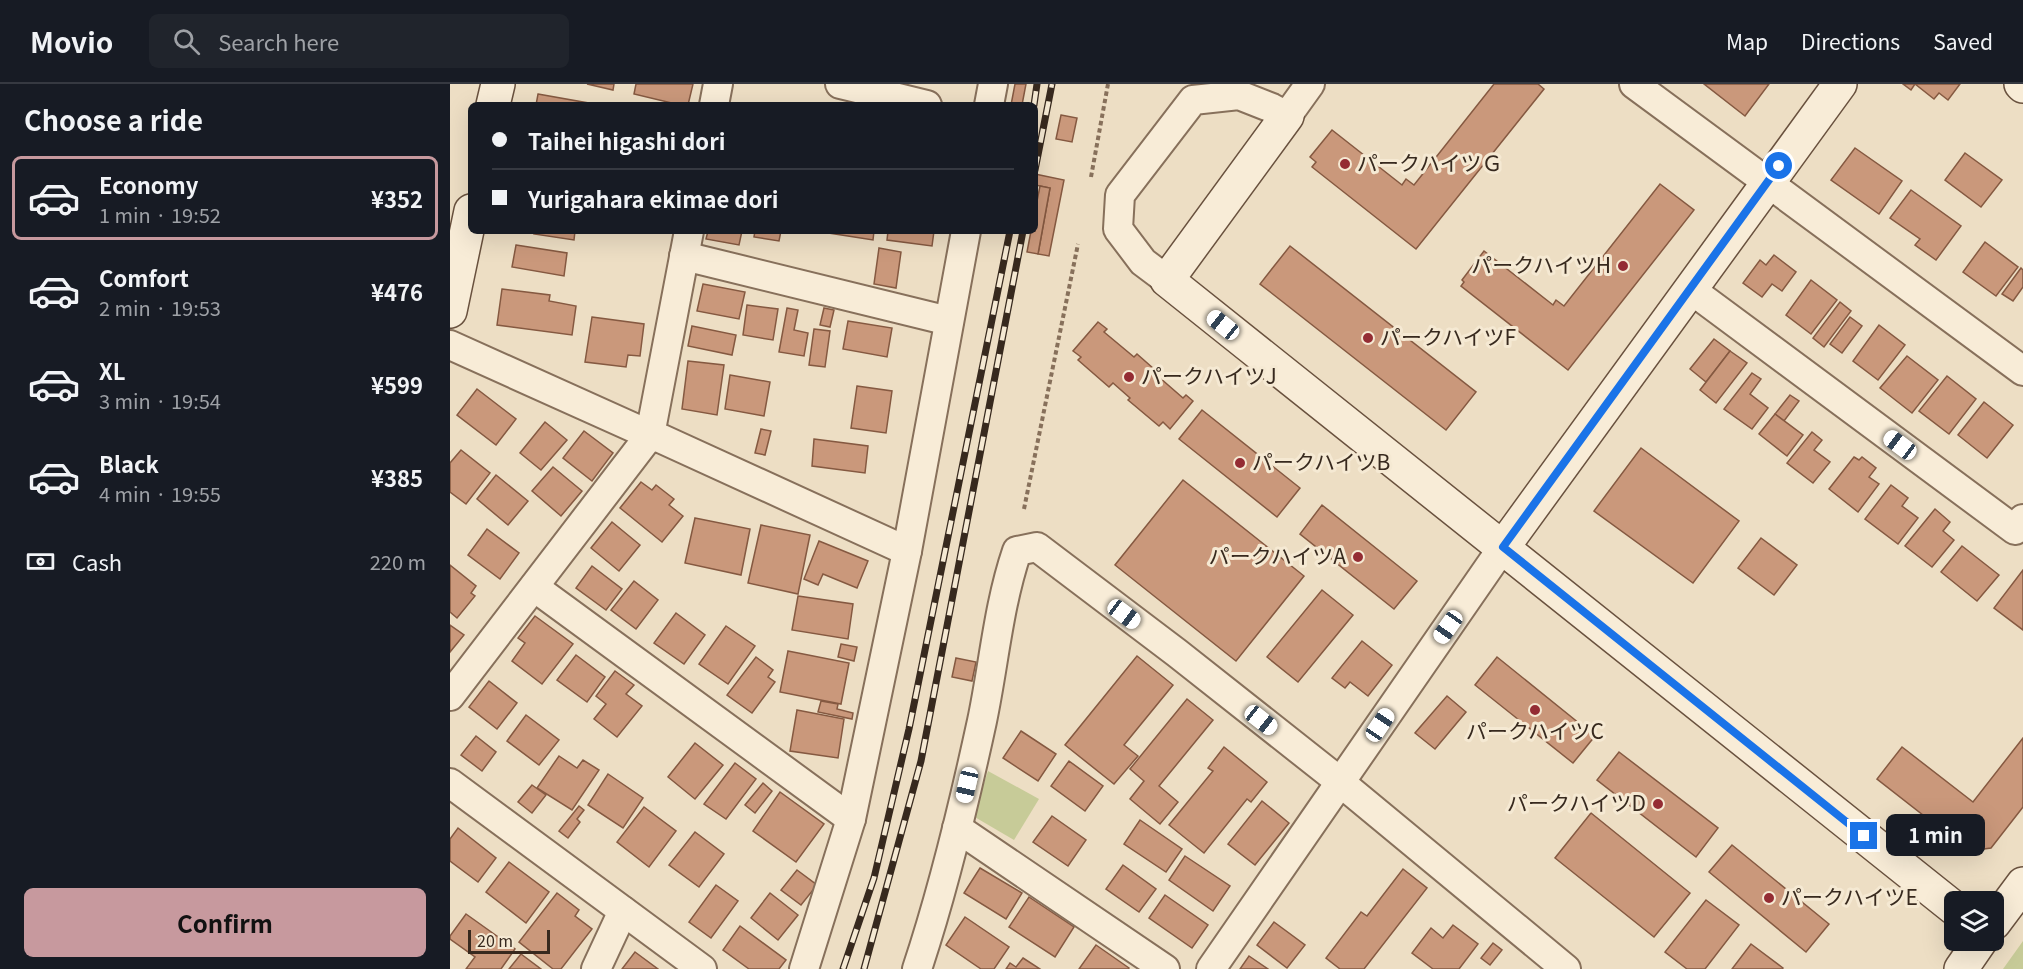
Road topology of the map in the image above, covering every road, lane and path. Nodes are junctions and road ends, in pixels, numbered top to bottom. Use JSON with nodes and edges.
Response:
{"nodes":[{"id":1,"x":498,"y":84,"type":"edge"},
{"id":2,"x":718,"y":84,"type":"edge"},
{"id":3,"x":840,"y":84,"type":"edge"},
{"id":4,"x":993,"y":84,"type":"edge"},
{"id":5,"x":1108,"y":84,"type":"edge"},
{"id":6,"x":1310,"y":84,"type":"edge"},
{"id":7,"x":1634,"y":84,"type":"edge"},
{"id":8,"x":1840,"y":84,"type":"edge"},
{"id":9,"x":494,"y":102,"type":"edge"},
{"id":10,"x":715,"y":102,"type":"edge"},
{"id":11,"x":915,"y":102,"type":"edge"},
{"id":12,"x":990,"y":102,"type":"edge"},
{"id":13,"x":1287,"y":116,"type":"junction"},
{"id":14,"x":1091,"y":177,"type":"dead end"},
{"id":15,"x":1767,"y":182,"type":"junction"},
{"id":16,"x":468,"y":225,"type":"edge"},
{"id":17,"x":965,"y":234,"type":"edge"},
{"id":18,"x":687,"y":244,"type":"edge"},
{"id":19,"x":1077,"y":244,"type":"dead end"},
{"id":20,"x":1167,"y":280,"type":"junction"},
{"id":21,"x":1689,"y":289,"type":"junction"},
{"id":22,"x":450,"y":311,"type":"edge"},
{"id":23,"x":949,"y":321,"type":"junction"},
{"id":24,"x":450,"y":345,"type":"edge"},
{"id":25,"x":2023,"y":371,"type":"edge"},
{"id":26,"x":650,"y":435,"type":"junction"},
{"id":27,"x":1024,"y":509,"type":"dead end"},
{"id":28,"x":2023,"y":519,"type":"edge"},
{"id":29,"x":1503,"y":547,"type":"junction"},
{"id":30,"x":907,"y":552,"type":"junction"},
{"id":31,"x":534,"y":587,"type":"junction"},
{"id":32,"x":450,"y":696,"type":"edge"},
{"id":33,"x":1341,"y":782,"type":"junction"},
{"id":34,"x":450,"y":783,"type":"edge"},
{"id":35,"x":851,"y":819,"type":"junction"},
{"id":36,"x":957,"y":828,"type":"junction"},
{"id":37,"x":2023,"y":884,"type":"edge"},
{"id":38,"x":1944,"y":900,"type":"edge"},
{"id":39,"x":2004,"y":910,"type":"edge"},
{"id":40,"x":623,"y":911,"type":"junction"},
{"id":41,"x":1973,"y":951,"type":"edge"},
{"id":42,"x":596,"y":969,"type":"edge"},
{"id":43,"x":702,"y":969,"type":"edge"},
{"id":44,"x":804,"y":969,"type":"edge"},
{"id":45,"x":917,"y":969,"type":"edge"},
{"id":46,"x":1165,"y":969,"type":"edge"},
{"id":47,"x":1211,"y":969,"type":"edge"},
{"id":48,"x":1566,"y":969,"type":"edge"},
{"id":49,"x":1961,"y":969,"type":"edge"}],
"edges":[{"from":1,"to":9,"type":"street"},
{"from":2,"to":10,"type":"street"},
{"from":3,"to":11,"type":"street"},
{"from":4,"to":12,"type":"street"},
{"from":5,"to":14,"type":"path"},
{"from":6,"to":13,"type":"street"},
{"from":7,"to":15,"type":"street"},
{"from":8,"to":15,"type":"street"},
{"from":13,"to":20,"type":"street"},
{"from":13,"to":20,"type":"street"},
{"from":15,"to":21,"type":"street"},
{"from":15,"to":25,"type":"street"},
{"from":16,"to":22,"type":"street"},
{"from":17,"to":23,"type":"street"},
{"from":18,"to":23,"type":"street"},
{"from":18,"to":26,"type":"street"},
{"from":19,"to":27,"type":"path"},
{"from":20,"to":29,"type":"street"},
{"from":21,"to":28,"type":"street"},
{"from":21,"to":29,"type":"street"},
{"from":23,"to":30,"type":"street"},
{"from":24,"to":26,"type":"street"},
{"from":26,"to":30,"type":"street"},
{"from":26,"to":31,"type":"street"},
{"from":29,"to":33,"type":"street"},
{"from":29,"to":38,"type":"street"},
{"from":30,"to":35,"type":"street"},
{"from":31,"to":32,"type":"street"},
{"from":31,"to":35,"type":"street"},
{"from":33,"to":36,"type":"street"},
{"from":33,"to":47,"type":"street"},
{"from":33,"to":48,"type":"street"},
{"from":34,"to":40,"type":"street"},
{"from":35,"to":44,"type":"street"},
{"from":36,"to":45,"type":"street"},
{"from":36,"to":46,"type":"street"},
{"from":37,"to":39,"type":"street"},
{"from":40,"to":42,"type":"street"},
{"from":40,"to":43,"type":"street"},
{"from":41,"to":49,"type":"street"}]}
